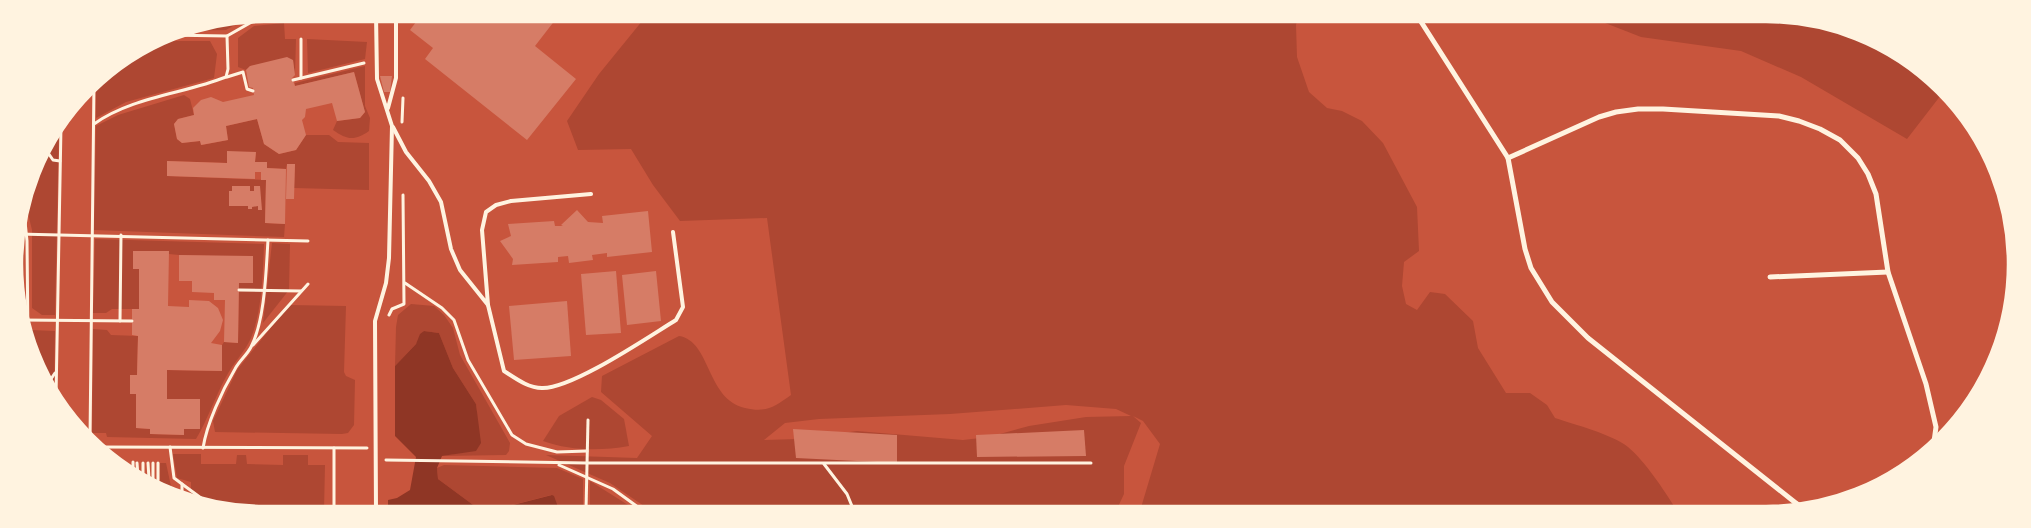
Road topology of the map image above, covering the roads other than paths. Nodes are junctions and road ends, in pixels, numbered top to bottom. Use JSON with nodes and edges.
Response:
{"nodes":[{"id":1,"x":376,"y":22,"type":"edge"},
{"id":2,"x":396,"y":22,"type":"edge"},
{"id":3,"x":1421,"y":22,"type":"edge"},
{"id":4,"x":388,"y":108,"type":"junction"},
{"id":5,"x":392,"y":126,"type":"junction"},
{"id":6,"x":1508,"y":158,"type":"junction"},
{"id":7,"x":591,"y":194,"type":"dead end"},
{"id":8,"x":673,"y":232,"type":"dead end"},
{"id":9,"x":1888,"y":272,"type":"junction"},
{"id":10,"x":1770,"y":278,"type":"dead end"},
{"id":11,"x":488,"y":305,"type":"junction"},
{"id":12,"x":1934,"y":438,"type":"edge"},
{"id":13,"x":1796,"y":503,"type":"edge"},
{"id":14,"x":376,"y":506,"type":"edge"}],
"edges":[{"from":1,"to":4,"type":"lane"},
{"from":2,"to":4,"type":"lane"},
{"from":3,"to":6,"type":"street"},
{"from":4,"to":5,"type":"lane"},
{"from":5,"to":11,"type":"lane"},
{"from":5,"to":14,"type":"lane"},
{"from":6,"to":9,"type":"street"},
{"from":6,"to":13,"type":"street"},
{"from":7,"to":11,"type":"lane"},
{"from":8,"to":11,"type":"lane"},
{"from":9,"to":10,"type":"street"},
{"from":9,"to":12,"type":"street"}]}
